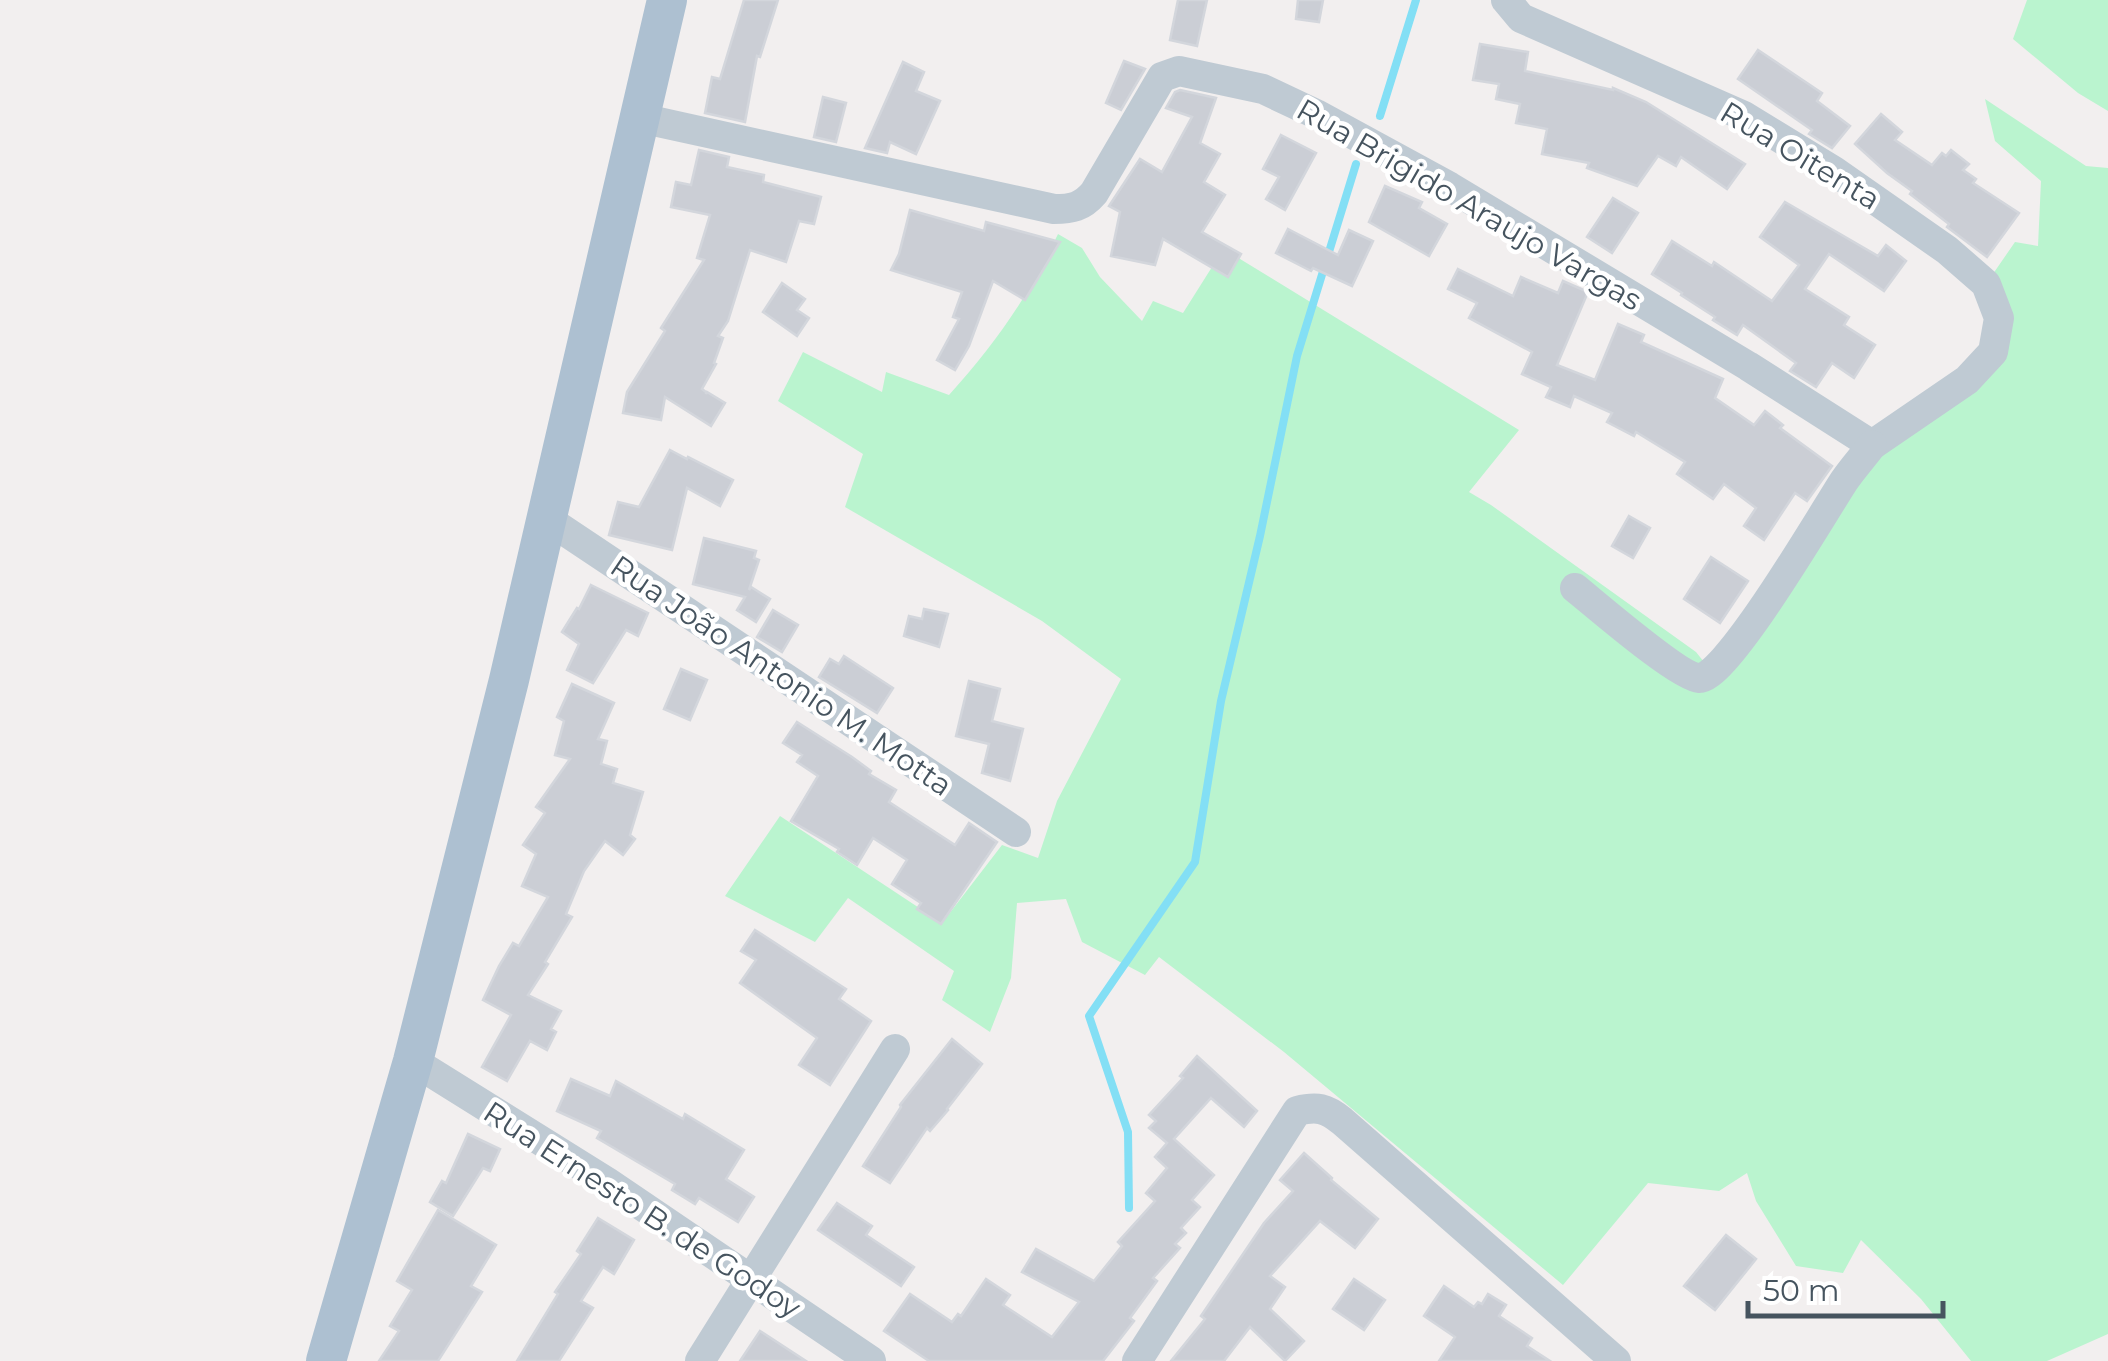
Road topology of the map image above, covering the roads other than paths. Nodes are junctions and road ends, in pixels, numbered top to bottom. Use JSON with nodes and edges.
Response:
{"nodes":[{"id":1,"x":667,"y":0,"type":"edge"},
{"id":2,"x":1506,"y":0,"type":"edge"},
{"id":3,"x":640,"y":118,"type":"junction"},
{"id":4,"x":1872,"y":445,"type":"junction"},
{"id":5,"x":547,"y":519,"type":"junction"},
{"id":6,"x":1574,"y":588,"type":"dead end"},
{"id":7,"x":1016,"y":832,"type":"dead end"},
{"id":8,"x":895,"y":1049,"type":"dead end"},
{"id":9,"x":413,"y":1061,"type":"junction"},
{"id":10,"x":749,"y":1280,"type":"junction"},
{"id":11,"x":326,"y":1361,"type":"edge"},
{"id":12,"x":700,"y":1361,"type":"edge"},
{"id":13,"x":871,"y":1361,"type":"edge"},
{"id":14,"x":1137,"y":1361,"type":"edge"},
{"id":15,"x":1616,"y":1361,"type":"edge"}],
"edges":[{"from":1,"to":3,"type":"main road"},
{"from":2,"to":4,"type":"street","name":"Rua Oitenta"},
{"from":3,"to":4,"type":"street","name":"Rua Brigido Araujo Vargas"},
{"from":3,"to":5,"type":"main road"},
{"from":4,"to":6,"type":"street"},
{"from":5,"to":7,"type":"street","name":"Rua João Antonio M. Motta"},
{"from":5,"to":9,"type":"main road"},
{"from":8,"to":10,"type":"street"},
{"from":9,"to":10,"type":"street","name":"Rua Ernesto B. de Godoy"},
{"from":9,"to":11,"type":"main road"},
{"from":10,"to":12,"type":"street"},
{"from":10,"to":13,"type":"street","name":"Rua Ernesto B. de Godoy"},
{"from":14,"to":15,"type":"street"}]}
